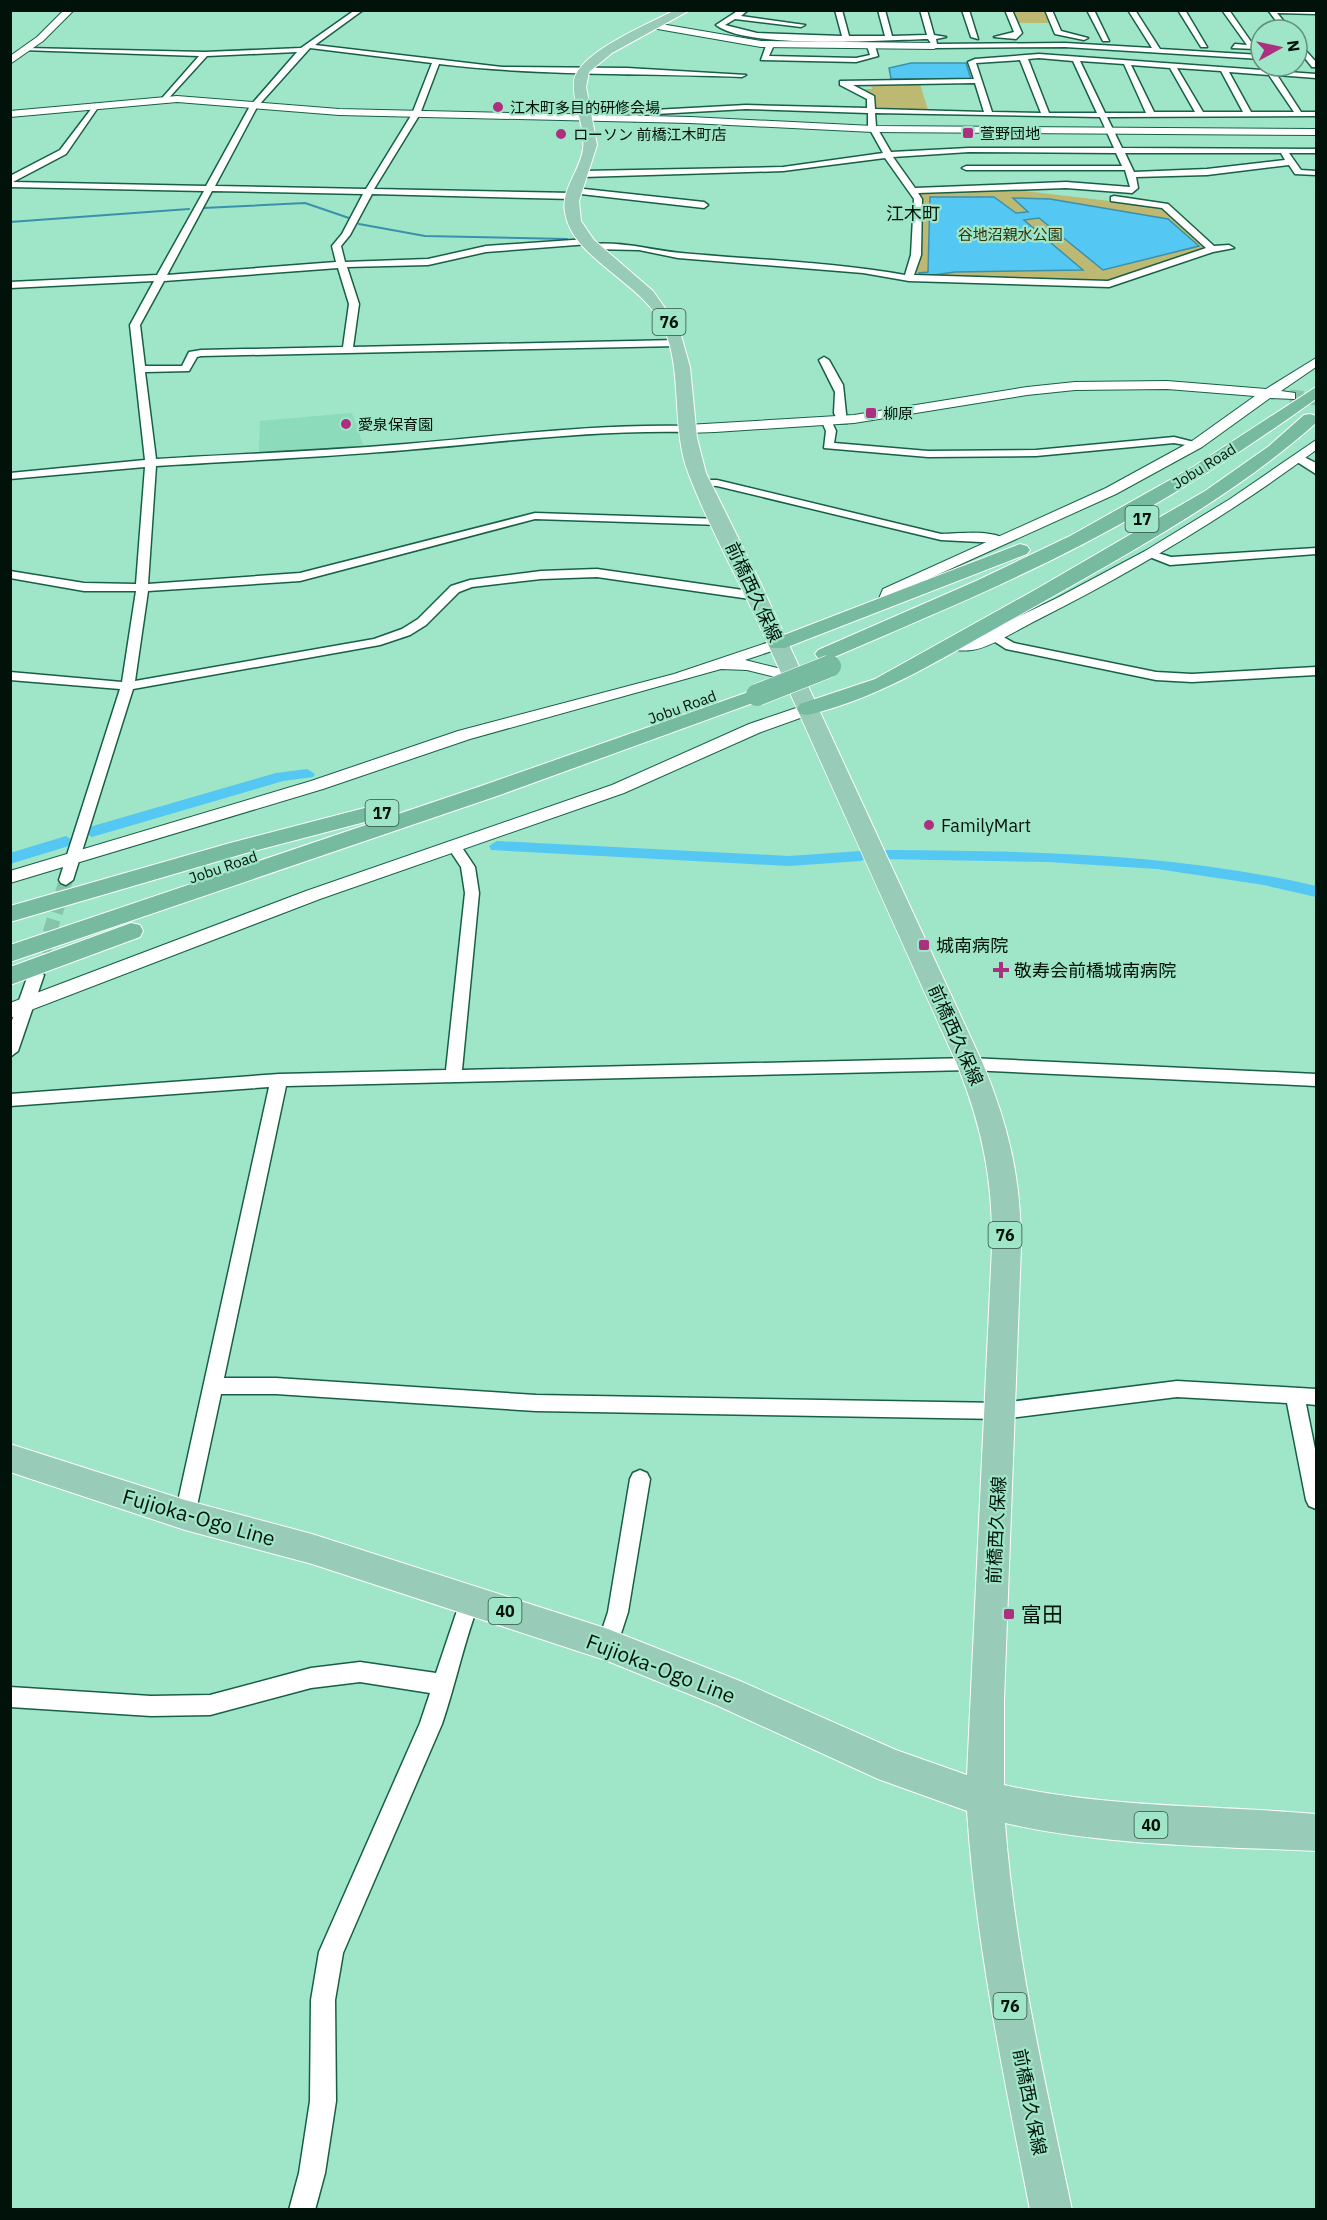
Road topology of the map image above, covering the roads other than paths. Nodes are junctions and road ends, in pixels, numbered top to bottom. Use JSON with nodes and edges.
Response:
{"nodes":[{"id":1,"x":70,"y":10,"type":"edge"},
{"id":2,"x":360,"y":10,"type":"edge"},
{"id":3,"x":686,"y":10,"type":"edge"},
{"id":4,"x":745,"y":10,"type":"edge"},
{"id":5,"x":799,"y":10,"type":"edge"},
{"id":6,"x":838,"y":10,"type":"edge"},
{"id":7,"x":881,"y":10,"type":"edge"},
{"id":8,"x":923,"y":10,"type":"edge"},
{"id":9,"x":965,"y":10,"type":"edge"},
{"id":10,"x":1008,"y":10,"type":"edge"},
{"id":11,"x":1048,"y":10,"type":"edge"},
{"id":12,"x":1090,"y":10,"type":"edge"},
{"id":13,"x":1131,"y":10,"type":"edge"},
{"id":14,"x":1181,"y":10,"type":"edge"},
{"id":15,"x":1225,"y":10,"type":"edge"},
{"id":16,"x":1317,"y":12,"type":"edge"},
{"id":17,"x":735,"y":16,"type":"junction"},
{"id":18,"x":1277,"y":18,"type":"edge"},
{"id":19,"x":801,"y":25,"type":"junction"},
{"id":20,"x":656,"y":26,"type":"junction"},
{"id":21,"x":846,"y":37,"type":"junction"},
{"id":22,"x":889,"y":37,"type":"junction"},
{"id":23,"x":975,"y":37,"type":"junction"},
{"id":24,"x":1106,"y":39,"type":"junction"},
{"id":25,"x":933,"y":41,"type":"junction"},
{"id":26,"x":805,"y":42,"type":"junction"},
{"id":27,"x":1151,"y":42,"type":"junction"},
{"id":28,"x":770,"y":45,"type":"junction"},
{"id":29,"x":1204,"y":45,"type":"junction"},
{"id":30,"x":871,"y":46,"type":"junction"},
{"id":31,"x":306,"y":48,"type":"junction"},
{"id":32,"x":26,"y":50,"type":"junction"},
{"id":33,"x":1156,"y":51,"type":"junction"},
{"id":34,"x":205,"y":54,"type":"junction"},
{"id":35,"x":1249,"y":56,"type":"edge"},
{"id":36,"x":1023,"y":57,"type":"junction"},
{"id":37,"x":437,"y":60,"type":"junction"},
{"id":38,"x":1076,"y":60,"type":"junction"},
{"id":39,"x":10,"y":61,"type":"edge"},
{"id":40,"x":1127,"y":65,"type":"junction"},
{"id":41,"x":1173,"y":68,"type":"junction"},
{"id":42,"x":583,"y":69,"type":"junction"},
{"id":43,"x":1224,"y":70,"type":"junction"},
{"id":44,"x":1249,"y":72,"type":"edge"},
{"id":45,"x":742,"y":75,"type":"dead end"},
{"id":46,"x":1275,"y":78,"type":"edge"},
{"id":47,"x":923,"y":81,"type":"junction"},
{"id":48,"x":978,"y":81,"type":"junction"},
{"id":49,"x":926,"y":92,"type":"dead end"},
{"id":50,"x":166,"y":99,"type":"junction"},
{"id":51,"x":929,"y":102,"type":"dead end"},
{"id":52,"x":254,"y":105,"type":"junction"},
{"id":53,"x":96,"y":106,"type":"junction"},
{"id":54,"x":756,"y":106,"type":"junction"},
{"id":55,"x":870,"y":111,"type":"junction"},
{"id":56,"x":932,"y":113,"type":"junction"},
{"id":57,"x":988,"y":113,"type":"junction"},
{"id":58,"x":1046,"y":113,"type":"junction"},
{"id":59,"x":1248,"y":113,"type":"dead end"},
{"id":60,"x":10,"y":114,"type":"edge"},
{"id":61,"x":416,"y":114,"type":"junction"},
{"id":62,"x":1102,"y":114,"type":"junction"},
{"id":63,"x":1151,"y":114,"type":"junction"},
{"id":64,"x":1200,"y":114,"type":"junction"},
{"id":65,"x":1299,"y":114,"type":"junction"},
{"id":66,"x":1317,"y":114,"type":"edge"},
{"id":67,"x":589,"y":118,"type":"junction"},
{"id":68,"x":632,"y":119,"type":"junction"},
{"id":69,"x":755,"y":123,"type":"junction"},
{"id":70,"x":873,"y":129,"type":"junction"},
{"id":71,"x":1110,"y":131,"type":"junction"},
{"id":72,"x":1317,"y":132,"type":"edge"},
{"id":73,"x":1118,"y":150,"type":"junction"},
{"id":74,"x":1283,"y":151,"type":"junction"},
{"id":75,"x":1317,"y":151,"type":"edge"},
{"id":76,"x":927,"y":152,"type":"junction"},
{"id":77,"x":889,"y":155,"type":"junction"},
{"id":78,"x":1290,"y":162,"type":"junction"},
{"id":79,"x":966,"y":168,"type":"junction"},
{"id":80,"x":1129,"y":171,"type":"junction"},
{"id":81,"x":1317,"y":173,"type":"edge"},
{"id":82,"x":583,"y":174,"type":"junction"},
{"id":83,"x":10,"y":180,"type":"edge"},
{"id":84,"x":10,"y":184,"type":"edge"},
{"id":85,"x":1008,"y":186,"type":"junction"},
{"id":86,"x":977,"y":187,"type":"junction"},
{"id":87,"x":209,"y":188,"type":"junction"},
{"id":88,"x":369,"y":191,"type":"junction"},
{"id":89,"x":912,"y":191,"type":"junction"},
{"id":90,"x":574,"y":194,"type":"junction"},
{"id":91,"x":1095,"y":198,"type":"dead end"},
{"id":92,"x":1106,"y":199,"type":"dead end"},
{"id":93,"x":704,"y":205,"type":"dead end"},
{"id":94,"x":590,"y":244,"type":"junction"},
{"id":95,"x":1229,"y":248,"type":"dead end"},
{"id":96,"x":1212,"y":249,"type":"junction"},
{"id":97,"x":341,"y":264,"type":"junction"},
{"id":98,"x":160,"y":278,"type":"junction"},
{"id":99,"x":909,"y":278,"type":"junction"},
{"id":100,"x":10,"y":285,"type":"edge"},
{"id":101,"x":678,"y":343,"type":"junction"},
{"id":102,"x":348,"y":350,"type":"junction"},
{"id":103,"x":824,"y":360,"type":"dead end"},
{"id":104,"x":1317,"y":362,"type":"edge"},
{"id":105,"x":141,"y":369,"type":"junction"},
{"id":106,"x":1317,"y":392,"type":"tunnel mouth"},
{"id":107,"x":1267,"y":393,"type":"junction"},
{"id":108,"x":1290,"y":396,"type":"tunnel mouth"},
{"id":109,"x":1313,"y":416,"type":"edge"},
{"id":110,"x":1278,"y":420,"type":"junction"},
{"id":111,"x":843,"y":421,"type":"junction"},
{"id":112,"x":827,"y":422,"type":"junction"},
{"id":113,"x":687,"y":429,"type":"junction"},
{"id":114,"x":1197,"y":444,"type":"junction"},
{"id":115,"x":1317,"y":444,"type":"edge"},
{"id":116,"x":1298,"y":458,"type":"junction"},
{"id":117,"x":151,"y":463,"type":"junction"},
{"id":118,"x":1317,"y":471,"type":"edge"},
{"id":119,"x":10,"y":476,"type":"edge"},
{"id":120,"x":702,"y":483,"type":"junction"},
{"id":121,"x":722,"y":522,"type":"junction"},
{"id":122,"x":1000,"y":540,"type":"junction"},
{"id":123,"x":1317,"y":551,"type":"edge"},
{"id":124,"x":1148,"y":554,"type":"junction"},
{"id":125,"x":10,"y":574,"type":"edge"},
{"id":126,"x":142,"y":588,"type":"junction"},
{"id":127,"x":757,"y":596,"type":"junction"},
{"id":128,"x":886,"y":601,"type":"junction"},
{"id":129,"x":993,"y":635,"type":"junction"},
{"id":130,"x":778,"y":644,"type":"junction"},
{"id":131,"x":950,"y":644,"type":"junction"},
{"id":132,"x":827,"y":660,"type":"junction"},
{"id":133,"x":905,"y":670,"type":"junction"},
{"id":134,"x":1317,"y":670,"type":"edge"},
{"id":135,"x":10,"y":676,"type":"edge"},
{"id":136,"x":792,"y":676,"type":"junction"},
{"id":137,"x":680,"y":677,"type":"junction"},
{"id":138,"x":128,"y":686,"type":"junction"},
{"id":139,"x":754,"y":688,"type":"junction"},
{"id":140,"x":808,"y":709,"type":"junction"},
{"id":141,"x":455,"y":802,"type":"junction"},
{"id":142,"x":403,"y":805,"type":"junction"},
{"id":143,"x":454,"y":846,"type":"junction"},
{"id":144,"x":75,"y":856,"type":"junction"},
{"id":145,"x":10,"y":878,"type":"edge"},
{"id":146,"x":66,"y":880,"type":"tunnel mouth"},
{"id":147,"x":10,"y":914,"type":"edge"},
{"id":148,"x":10,"y":938,"type":"edge"},
{"id":149,"x":10,"y":954,"type":"edge"},
{"id":150,"x":36,"y":975,"type":"tunnel mouth"},
{"id":151,"x":10,"y":977,"type":"edge"},
{"id":152,"x":17,"y":1009,"type":"edge"},
{"id":153,"x":10,"y":1051,"type":"edge"},
{"id":154,"x":970,"y":1064,"type":"junction"},
{"id":155,"x":453,"y":1076,"type":"junction"},
{"id":156,"x":279,"y":1080,"type":"junction"},
{"id":157,"x":1317,"y":1080,"type":"edge"},
{"id":158,"x":10,"y":1100,"type":"edge"},
{"id":159,"x":212,"y":1386,"type":"junction"},
{"id":160,"x":1295,"y":1396,"type":"junction"},
{"id":161,"x":1317,"y":1397,"type":"edge"},
{"id":162,"x":1001,"y":1411,"type":"junction"},
{"id":163,"x":10,"y":1458,"type":"edge"},
{"id":164,"x":640,"y":1479,"type":"dead end"},
{"id":165,"x":1317,"y":1500,"type":"edge"},
{"id":166,"x":185,"y":1515,"type":"junction"},
{"id":167,"x":470,"y":1600,"type":"junction"},
{"id":168,"x":608,"y":1645,"type":"junction"},
{"id":169,"x":445,"y":1685,"type":"junction"},
{"id":170,"x":10,"y":1697,"type":"edge"},
{"id":171,"x":987,"y":1800,"type":"junction"},
{"id":172,"x":1317,"y":1832,"type":"edge"},
{"id":173,"x":302,"y":2210,"type":"edge"},
{"id":174,"x":1051,"y":2210,"type":"edge"}],
"edges":[{"from":1,"to":32,"type":"street"},
{"from":2,"to":31,"type":"street"},
{"from":3,"to":20,"type":"main road"},
{"from":4,"to":17,"type":"street"},
{"from":5,"to":19,"type":"street"},
{"from":6,"to":21,"type":"street"},
{"from":7,"to":22,"type":"street"},
{"from":8,"to":25,"type":"street"},
{"from":9,"to":23,"type":"street"},
{"from":10,"to":23,"type":"street"},
{"from":11,"to":24,"type":"street"},
{"from":12,"to":24,"type":"street"},
{"from":13,"to":27,"type":"street"},
{"from":14,"to":29,"type":"street"},
{"from":15,"to":29,"type":"street"},
{"from":16,"to":18,"type":"street"},
{"from":17,"to":19,"type":"street"},
{"from":17,"to":26,"type":"street"},
{"from":19,"to":26,"type":"street"},
{"from":20,"to":28,"type":"street"},
{"from":20,"to":42,"type":"main road"},
{"from":21,"to":22,"type":"street"},
{"from":21,"to":26,"type":"street"},
{"from":22,"to":25,"type":"street"},
{"from":23,"to":25,"type":"street"},
{"from":24,"to":27,"type":"street"},
{"from":25,"to":30,"type":"street"},
{"from":25,"to":33,"type":"street"},
{"from":26,"to":28,"type":"street"},
{"from":26,"to":30,"type":"street"},
{"from":27,"to":29,"type":"street"},
{"from":27,"to":33,"type":"street"},
{"from":28,"to":30,"type":"street"},
{"from":31,"to":34,"type":"street"},
{"from":31,"to":37,"type":"street"},
{"from":31,"to":52,"type":"street"},
{"from":32,"to":34,"type":"street"},
{"from":32,"to":39,"type":"street"},
{"from":33,"to":35,"type":"street"},
{"from":34,"to":50,"type":"street"},
{"from":36,"to":38,"type":"street"},
{"from":36,"to":48,"type":"street"},
{"from":36,"to":58,"type":"street"},
{"from":37,"to":42,"type":"street"},
{"from":37,"to":61,"type":"street"},
{"from":38,"to":40,"type":"street"},
{"from":38,"to":62,"type":"street"},
{"from":40,"to":41,"type":"street"},
{"from":40,"to":63,"type":"street"},
{"from":41,"to":43,"type":"street"},
{"from":41,"to":64,"type":"street"},
{"from":42,"to":45,"type":"street"},
{"from":42,"to":67,"type":"main road"},
{"from":43,"to":44,"type":"street"},
{"from":43,"to":59,"type":"street"},
{"from":46,"to":65,"type":"street"},
{"from":47,"to":48,"type":"street"},
{"from":47,"to":49,"type":"street"},
{"from":47,"to":55,"type":"street"},
{"from":48,"to":57,"type":"street"},
{"from":50,"to":52,"type":"street"},
{"from":50,"to":53,"type":"street"},
{"from":51,"to":56,"type":"street"},
{"from":52,"to":61,"type":"street"},
{"from":52,"to":87,"type":"street"},
{"from":53,"to":60,"type":"street"},
{"from":53,"to":83,"type":"street"},
{"from":54,"to":55,"type":"street"},
{"from":54,"to":68,"type":"street"},
{"from":54,"to":69,"type":"street"},
{"from":55,"to":56,"type":"street"},
{"from":55,"to":70,"type":"street"},
{"from":56,"to":57,"type":"street"},
{"from":57,"to":58,"type":"street"},
{"from":58,"to":62,"type":"street"},
{"from":61,"to":67,"type":"street"},
{"from":61,"to":88,"type":"street"},
{"from":62,"to":63,"type":"street"},
{"from":62,"to":71,"type":"street"},
{"from":63,"to":64,"type":"street"},
{"from":64,"to":65,"type":"street"},
{"from":65,"to":66,"type":"street"},
{"from":67,"to":68,"type":"street"},
{"from":67,"to":82,"type":"main road"},
{"from":68,"to":69,"type":"street"},
{"from":69,"to":70,"type":"street"},
{"from":70,"to":71,"type":"street"},
{"from":70,"to":77,"type":"street"},
{"from":71,"to":72,"type":"street"},
{"from":71,"to":73,"type":"street"},
{"from":73,"to":74,"type":"street"},
{"from":73,"to":76,"type":"street"},
{"from":73,"to":80,"type":"street"},
{"from":74,"to":75,"type":"street"},
{"from":74,"to":78,"type":"street"},
{"from":76,"to":77,"type":"street"},
{"from":76,"to":79,"type":"street"},
{"from":77,"to":82,"type":"street"},
{"from":77,"to":89,"type":"street"},
{"from":78,"to":80,"type":"street"},
{"from":78,"to":81,"type":"street"},
{"from":79,"to":80,"type":"street"},
{"from":79,"to":86,"type":"street"},
{"from":80,"to":85,"type":"street"},
{"from":82,"to":90,"type":"main road"},
{"from":84,"to":87,"type":"street"},
{"from":85,"to":86,"type":"street"},
{"from":85,"to":91,"type":"street"},
{"from":86,"to":89,"type":"street"},
{"from":87,"to":88,"type":"street"},
{"from":87,"to":98,"type":"street"},
{"from":88,"to":90,"type":"street"},
{"from":88,"to":97,"type":"street"},
{"from":89,"to":99,"type":"street"},
{"from":90,"to":93,"type":"street"},
{"from":90,"to":94,"type":"main road","name":"前橋西久保線","number":"76"},
{"from":92,"to":96,"type":"street"},
{"from":94,"to":97,"type":"street"},
{"from":94,"to":99,"type":"street"},
{"from":94,"to":101,"type":"main road","name":"前橋西久保線","number":"76"},
{"from":95,"to":96,"type":"street"},
{"from":96,"to":99,"type":"street"},
{"from":97,"to":98,"type":"street"},
{"from":97,"to":102,"type":"street"},
{"from":98,"to":100,"type":"street"},
{"from":98,"to":105,"type":"street"},
{"from":101,"to":102,"type":"street"},
{"from":101,"to":113,"type":"main road","name":"前橋西久保線","number":"76"},
{"from":102,"to":105,"type":"street"},
{"from":103,"to":111,"type":"street"},
{"from":104,"to":107,"type":"street"},
{"from":105,"to":117,"type":"street"},
{"from":106,"to":110,"type":"highway","name":"Jobu Road","number":"17"},
{"from":107,"to":108,"type":"street"},
{"from":107,"to":111,"type":"street"},
{"from":107,"to":114,"type":"street"},
{"from":109,"to":131,"type":"highway"},
{"from":109,"to":132,"type":"highway","name":"Jobu Road","number":"17"},
{"from":110,"to":128,"type":"highway"},
{"from":110,"to":132,"type":"highway","name":"Jobu Road","number":"17"},
{"from":111,"to":112,"type":"street"},
{"from":112,"to":113,"type":"street"},
{"from":112,"to":114,"type":"street"},
{"from":113,"to":117,"type":"street"},
{"from":113,"to":120,"type":"main road","name":"前橋西久保線","number":"76"},
{"from":114,"to":122,"type":"street"},
{"from":115,"to":116,"type":"street"},
{"from":116,"to":118,"type":"street"},
{"from":116,"to":124,"type":"street"},
{"from":117,"to":119,"type":"street"},
{"from":117,"to":126,"type":"street"},
{"from":120,"to":121,"type":"main road","name":"前橋西久保線","number":"76"},
{"from":120,"to":122,"type":"street"},
{"from":121,"to":126,"type":"street"},
{"from":121,"to":127,"type":"main road","name":"前橋西久保線","number":"76"},
{"from":122,"to":128,"type":"street"},
{"from":123,"to":124,"type":"street"},
{"from":124,"to":129,"type":"street"},
{"from":125,"to":126,"type":"street"},
{"from":126,"to":138,"type":"street"},
{"from":127,"to":130,"type":"main road","name":"前橋西久保線","number":"76"},
{"from":127,"to":138,"type":"street"},
{"from":128,"to":130,"type":"highway"},
{"from":129,"to":131,"type":"street"},
{"from":129,"to":134,"type":"street"},
{"from":130,"to":136,"type":"main road","name":"前橋西久保線","number":"76"},
{"from":130,"to":137,"type":"street"},
{"from":131,"to":133,"type":"highway"},
{"from":132,"to":139,"type":"highway","name":"Jobu Road","number":"17","bridge":true},
{"from":133,"to":136,"type":"highway"},
{"from":133,"to":140,"type":"highway"},
{"from":135,"to":138,"type":"street"},
{"from":136,"to":137,"type":"street"},
{"from":136,"to":140,"type":"main road","name":"前橋西久保線","number":"76"},
{"from":137,"to":144,"type":"street"},
{"from":138,"to":144,"type":"street"},
{"from":139,"to":141,"type":"highway","name":"Jobu Road","number":"17"},
{"from":139,"to":142,"type":"highway","name":"Jobu Road","number":"17"},
{"from":140,"to":143,"type":"street"},
{"from":140,"to":154,"type":"main road","name":"前橋西久保線","number":"76"},
{"from":141,"to":149,"type":"highway","name":"Jobu Road","number":"17"},
{"from":141,"to":151,"type":"highway","number":"17"},
{"from":142,"to":147,"type":"highway","number":"17"},
{"from":142,"to":148,"type":"highway","name":"Jobu Road","number":"17"},
{"from":143,"to":152,"type":"street"},
{"from":143,"to":155,"type":"street"},
{"from":144,"to":145,"type":"street"},
{"from":144,"to":146,"type":"street"},
{"from":150,"to":152,"type":"street"},
{"from":152,"to":153,"type":"street"},
{"from":154,"to":155,"type":"street"},
{"from":154,"to":157,"type":"street"},
{"from":154,"to":162,"type":"main road","name":"前橋西久保線","number":"76"},
{"from":155,"to":156,"type":"street"},
{"from":156,"to":158,"type":"street"},
{"from":156,"to":159,"type":"street"},
{"from":159,"to":162,"type":"street"},
{"from":159,"to":166,"type":"street"},
{"from":160,"to":161,"type":"street"},
{"from":160,"to":162,"type":"street"},
{"from":160,"to":165,"type":"street"},
{"from":162,"to":171,"type":"main road","name":"前橋西久保線","number":"76"},
{"from":163,"to":166,"type":"main road","name":"Fujioka-Ogo Line","number":"40"},
{"from":164,"to":168,"type":"street"},
{"from":166,"to":167,"type":"main road","name":"Fujioka-Ogo Line","number":"40"},
{"from":167,"to":168,"type":"main road","name":"Fujioka-Ogo Line","number":"40"},
{"from":167,"to":169,"type":"street"},
{"from":168,"to":171,"type":"main road","name":"Fujioka-Ogo Line","number":"40"},
{"from":169,"to":170,"type":"street"},
{"from":169,"to":173,"type":"street"},
{"from":171,"to":172,"type":"main road","name":"Fujioka-Ogo Line","number":"40"},
{"from":171,"to":174,"type":"main road","name":"前橋西久保線","number":"76"}]}
